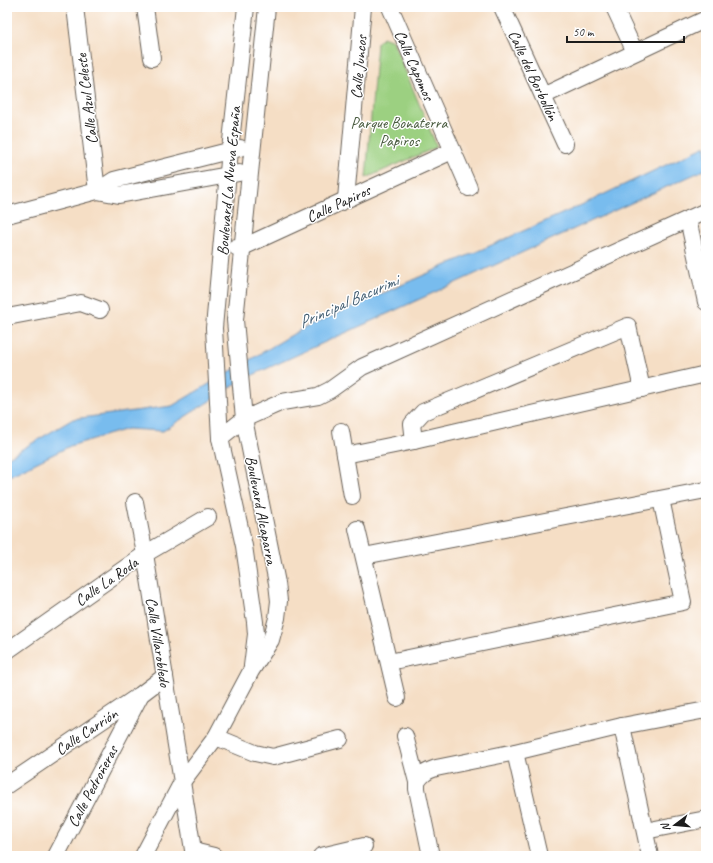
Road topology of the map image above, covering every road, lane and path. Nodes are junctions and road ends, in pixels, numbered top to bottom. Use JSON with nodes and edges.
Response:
{"nodes":[{"id":1,"x":75,"y":7,"type":"edge"},
{"id":2,"x":145,"y":7,"type":"edge"},
{"id":3,"x":246,"y":7,"type":"edge"},
{"id":4,"x":267,"y":7,"type":"edge"},
{"id":5,"x":363,"y":7,"type":"edge"},
{"id":6,"x":390,"y":7,"type":"edge"},
{"id":7,"x":502,"y":7,"type":"edge"},
{"id":8,"x":614,"y":7,"type":"edge"},
{"id":9,"x":706,"y":19,"type":"edge"},
{"id":10,"x":635,"y":52,"type":"junction"},
{"id":11,"x":152,"y":58,"type":"dead end"},
{"id":12,"x":543,"y":96,"type":"junction"},
{"id":13,"x":565,"y":144,"type":"dead end"},
{"id":14,"x":253,"y":145,"type":"junction"},
{"id":15,"x":230,"y":150,"type":"junction"},
{"id":16,"x":452,"y":151,"type":"junction"},
{"id":17,"x":250,"y":170,"type":"junction"},
{"id":18,"x":229,"y":175,"type":"junction"},
{"id":19,"x":469,"y":188,"type":"dead end"},
{"id":20,"x":97,"y":191,"type":"junction"},
{"id":21,"x":346,"y":199,"type":"junction"},
{"id":22,"x":706,"y":211,"type":"edge"},
{"id":23,"x":7,"y":215,"type":"edge"},
{"id":24,"x":688,"y":219,"type":"junction"},
{"id":25,"x":222,"y":247,"type":"junction"},
{"id":26,"x":243,"y":247,"type":"junction"},
{"id":27,"x":706,"y":302,"type":"edge"},
{"id":28,"x":100,"y":310,"type":"dead end"},
{"id":29,"x":7,"y":317,"type":"edge"},
{"id":30,"x":236,"y":343,"type":"joint"},
{"id":31,"x":216,"y":356,"type":"joint"},
{"id":32,"x":706,"y":374,"type":"edge"},
{"id":33,"x":642,"y":388,"type":"junction"},
{"id":34,"x":243,"y":413,"type":"junction"},
{"id":35,"x":341,"y":431,"type":"dead end"},
{"id":36,"x":220,"y":438,"type":"junction"},
{"id":37,"x":414,"y":441,"type":"junction"},
{"id":38,"x":345,"y":455,"type":"junction"},
{"id":39,"x":706,"y":490,"type":"edge"},
{"id":40,"x":352,"y":496,"type":"dead end"},
{"id":41,"x":661,"y":499,"type":"junction"},
{"id":42,"x":135,"y":502,"type":"dead end"},
{"id":43,"x":208,"y":517,"type":"dead end"},
{"id":44,"x":357,"y":529,"type":"dead end"},
{"id":45,"x":145,"y":554,"type":"junction"},
{"id":46,"x":364,"y":556,"type":"junction"},
{"id":47,"x":7,"y":651,"type":"edge"},
{"id":48,"x":389,"y":662,"type":"junction"},
{"id":49,"x":251,"y":671,"type":"junction"},
{"id":50,"x":165,"y":676,"type":"junction"},
{"id":51,"x":140,"y":695,"type":"junction"},
{"id":52,"x":397,"y":698,"type":"dead end"},
{"id":53,"x":706,"y":710,"type":"edge"},
{"id":54,"x":622,"y":726,"type":"junction"},
{"id":55,"x":405,"y":736,"type":"dead end"},
{"id":56,"x":216,"y":737,"type":"junction"},
{"id":57,"x":340,"y":739,"type":"dead end"},
{"id":58,"x":515,"y":752,"type":"junction"},
{"id":59,"x":182,"y":782,"type":"junction"},
{"id":60,"x":417,"y":782,"type":"junction"},
{"id":61,"x":7,"y":784,"type":"edge"},
{"id":62,"x":706,"y":819,"type":"edge"},
{"id":63,"x":645,"y":831,"type":"junction"},
{"id":64,"x":364,"y":846,"type":"dead end"},
{"id":65,"x":194,"y":853,"type":"edge"},
{"id":66,"x":56,"y":856,"type":"edge"},
{"id":67,"x":143,"y":856,"type":"edge"},
{"id":68,"x":214,"y":856,"type":"edge"},
{"id":69,"x":322,"y":856,"type":"edge"},
{"id":70,"x":431,"y":856,"type":"edge"},
{"id":71,"x":539,"y":856,"type":"edge"},
{"id":72,"x":650,"y":856,"type":"edge"}],
"edges":[{"from":1,"to":20,"type":"street","name":"Calle Azul Celeste"},
{"from":2,"to":11,"type":"street"},
{"from":3,"to":15,"type":"street","name":"Boulevard La Nueva España"},
{"from":4,"to":14,"type":"street","name":"Boulevard La Nueva España"},
{"from":5,"to":21,"type":"street","name":"Calle Juncos"},
{"from":6,"to":16,"type":"street","name":"Calle Capomos"},
{"from":7,"to":12,"type":"street","name":"Calle del Borbollón"},
{"from":8,"to":10,"type":"street"},
{"from":9,"to":10,"type":"street"},
{"from":10,"to":12,"type":"street"},
{"from":12,"to":13,"type":"street","name":"Calle del Borbollón"},
{"from":14,"to":15,"type":"street"},
{"from":14,"to":17,"type":"street","name":"Boulevard La Nueva España"},
{"from":15,"to":18,"type":"street","name":"Boulevard La Nueva España"},
{"from":15,"to":20,"type":"street"},
{"from":16,"to":19,"type":"street","name":"Calle Capomos"},
{"from":16,"to":21,"type":"street","name":"Calle Papiros"},
{"from":17,"to":18,"type":"street"},
{"from":17,"to":26,"type":"street","name":"Boulevard La Nueva España"},
{"from":18,"to":20,"type":"street"},
{"from":18,"to":25,"type":"street","name":"Boulevard La Nueva España"},
{"from":20,"to":23,"type":"street"},
{"from":21,"to":26,"type":"street","name":"Calle Papiros"},
{"from":22,"to":24,"type":"street"},
{"from":24,"to":27,"type":"street"},
{"from":24,"to":34,"type":"street"},
{"from":25,"to":26,"type":"street","name":"Calle Papiros"},
{"from":25,"to":31,"type":"street","name":"Boulevard La Nueva España"},
{"from":26,"to":30,"type":"street","name":"Boulevard La Nueva España"},
{"from":28,"to":29,"type":"street"},
{"from":30,"to":34,"type":"street","name":"Boulevard Alcaparra"},
{"from":31,"to":36,"type":"street","name":"Boulevard Alcaparra"},
{"from":32,"to":33,"type":"street"},
{"from":33,"to":37,"type":"street"},
{"from":33,"to":37,"type":"street"},
{"from":34,"to":36,"type":"street"},
{"from":34,"to":49,"type":"street","name":"Boulevard Alcaparra"},
{"from":35,"to":38,"type":"street"},
{"from":36,"to":49,"type":"street","name":"Boulevard Alcaparra"},
{"from":37,"to":38,"type":"street"},
{"from":38,"to":40,"type":"street"},
{"from":39,"to":41,"type":"street"},
{"from":41,"to":46,"type":"street"},
{"from":41,"to":48,"type":"street"},
{"from":42,"to":45,"type":"street","name":"Calle Villarobledo"},
{"from":43,"to":45,"type":"street","name":"Calle La Roda"},
{"from":44,"to":46,"type":"street"},
{"from":45,"to":47,"type":"street","name":"Calle La Roda"},
{"from":45,"to":50,"type":"street","name":"Calle Villarobledo"},
{"from":46,"to":48,"type":"street"},
{"from":48,"to":52,"type":"street"},
{"from":49,"to":56,"type":"street","name":"Boulevard Alcaparra"},
{"from":50,"to":51,"type":"street","name":"Calle Carrión"},
{"from":50,"to":59,"type":"street","name":"Calle Villarobledo"},
{"from":51,"to":61,"type":"street","name":"Calle Carrión"},
{"from":51,"to":66,"type":"street","name":"Calle Pedroñeras"},
{"from":53,"to":54,"type":"street"},
{"from":54,"to":58,"type":"street"},
{"from":54,"to":63,"type":"street"},
{"from":55,"to":60,"type":"street"},
{"from":56,"to":57,"type":"street"},
{"from":56,"to":59,"type":"street","name":"Boulevard Alcaparra"},
{"from":58,"to":60,"type":"street"},
{"from":58,"to":71,"type":"street"},
{"from":59,"to":65,"type":"street","name":"Calle Villarobledo"},
{"from":59,"to":67,"type":"street","name":"Boulevard Alcaparra"},
{"from":60,"to":70,"type":"street"},
{"from":62,"to":63,"type":"street"},
{"from":63,"to":72,"type":"street"},
{"from":64,"to":69,"type":"street"},
{"from":65,"to":68,"type":"street"}]}
